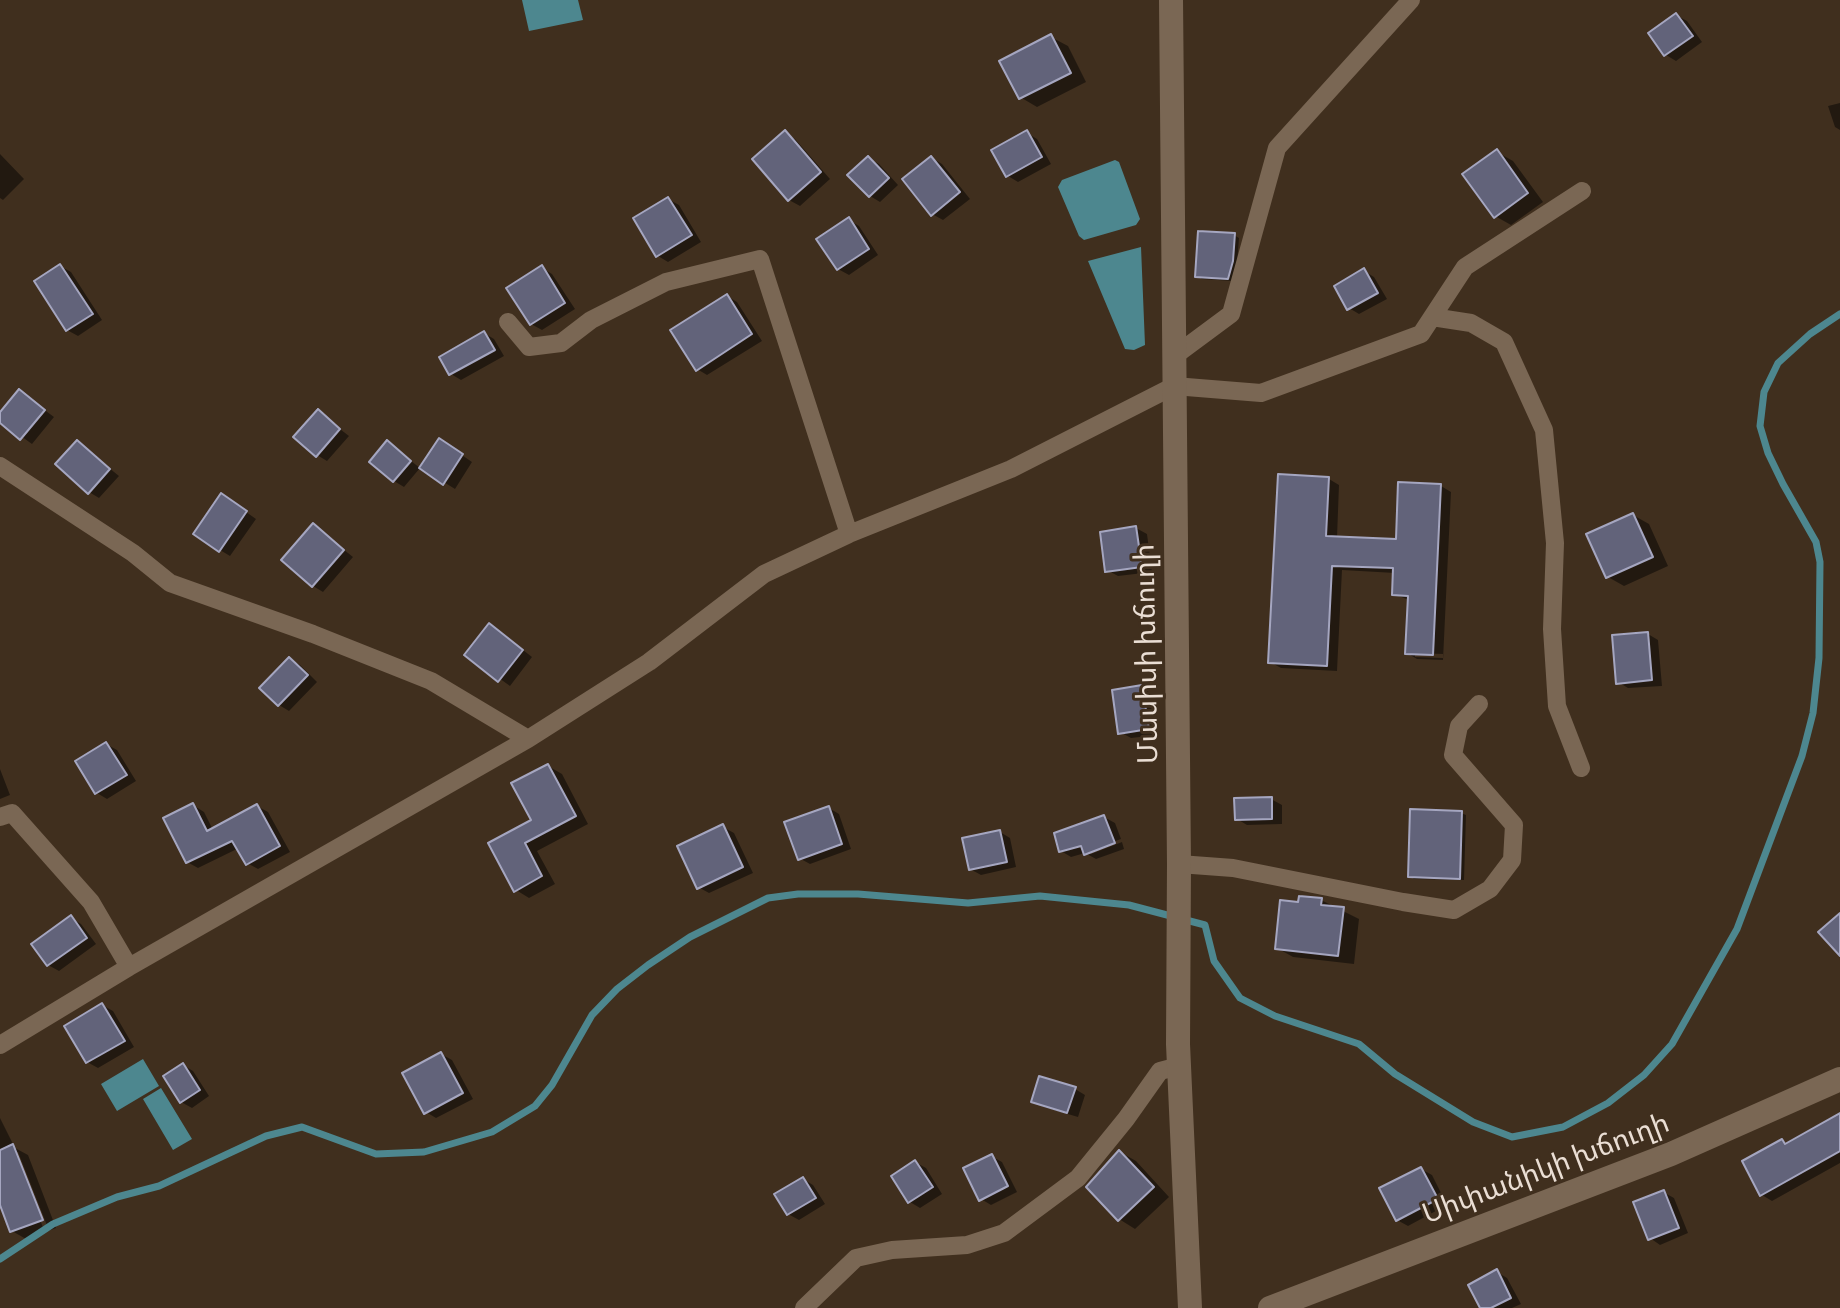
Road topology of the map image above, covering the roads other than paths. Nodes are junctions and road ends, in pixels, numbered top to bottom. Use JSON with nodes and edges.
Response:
{"nodes":[{"id":1,"x":1171,"y":0,"type":"edge"},
{"id":2,"x":1411,"y":0,"type":"edge"},
{"id":3,"x":1582,"y":191,"type":"dead end"},
{"id":4,"x":1432,"y":317,"type":"junction"},
{"id":5,"x":508,"y":322,"type":"dead end"},
{"id":6,"x":1173,"y":357,"type":"junction"},
{"id":7,"x":1174,"y":386,"type":"junction"},
{"id":8,"x":0,"y":466,"type":"edge"},
{"id":9,"x":849,"y":534,"type":"junction"},
{"id":10,"x":1479,"y":704,"type":"dead end"},
{"id":11,"x":528,"y":739,"type":"junction"},
{"id":12,"x":1581,"y":768,"type":"dead end"},
{"id":13,"x":0,"y":817,"type":"edge"},
{"id":14,"x":1179,"y":864,"type":"junction"},
{"id":15,"x":129,"y":967,"type":"junction"},
{"id":16,"x":0,"y":1045,"type":"edge"},
{"id":17,"x":1178,"y":1055,"type":"junction"},
{"id":18,"x":1840,"y":1079,"type":"edge"},
{"id":19,"x":804,"y":1308,"type":"edge"},
{"id":20,"x":1190,"y":1308,"type":"edge"},
{"id":21,"x":1270,"y":1308,"type":"edge"}],
"edges":[{"from":1,"to":6,"type":"main road","name":"Մասիսի խճուղի"},
{"from":2,"to":6,"type":"street"},
{"from":3,"to":4,"type":"street"},
{"from":4,"to":7,"type":"street"},
{"from":4,"to":12,"type":"street"},
{"from":5,"to":9,"type":"street"},
{"from":6,"to":7,"type":"main road","name":"Մասիսի խճուղի"},
{"from":7,"to":9,"type":"street"},
{"from":7,"to":14,"type":"main road","name":"Մասիսի խճուղի"},
{"from":8,"to":11,"type":"street"},
{"from":9,"to":11,"type":"street"},
{"from":10,"to":14,"type":"street"},
{"from":11,"to":15,"type":"street"},
{"from":13,"to":15,"type":"street"},
{"from":14,"to":17,"type":"main road","name":"Մասիսի խճուղի"},
{"from":15,"to":16,"type":"street"},
{"from":17,"to":19,"type":"street"},
{"from":17,"to":20,"type":"main road","name":"Մասիսի խճուղի"},
{"from":18,"to":21,"type":"main road","name":"Սիփանիկի խճուղի"}]}
